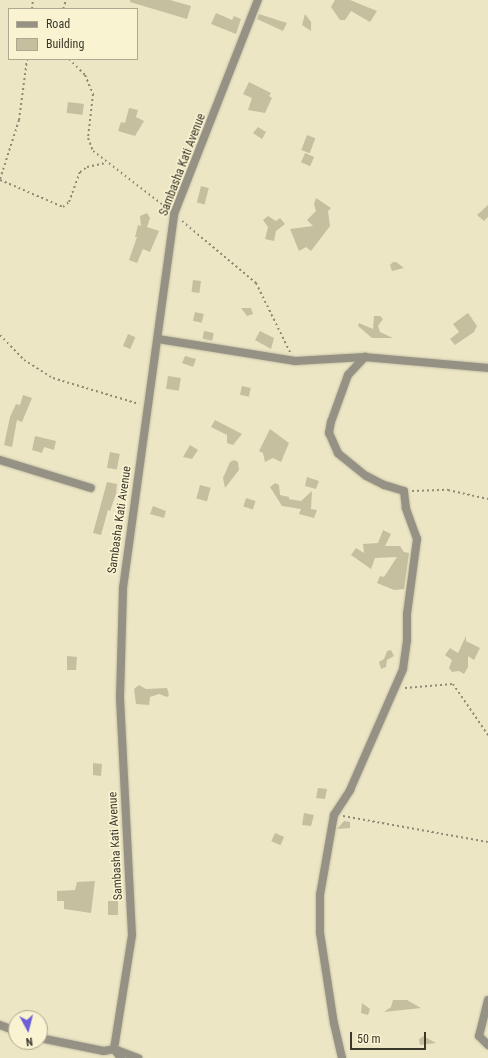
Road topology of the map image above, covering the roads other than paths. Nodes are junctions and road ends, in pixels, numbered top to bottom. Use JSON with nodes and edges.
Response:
{"nodes":[{"id":1,"x":258,"y":0,"type":"edge"},
{"id":2,"x":158,"y":339,"type":"junction"},
{"id":3,"x":365,"y":358,"type":"junction"},
{"id":4,"x":488,"y":368,"type":"edge"},
{"id":5,"x":0,"y":460,"type":"edge"},
{"id":6,"x":91,"y":488,"type":"dead end"},
{"id":7,"x":488,"y":1000,"type":"edge"},
{"id":8,"x":48,"y":1040,"type":"edge"},
{"id":9,"x":488,"y":1045,"type":"edge"},
{"id":10,"x":114,"y":1048,"type":"junction"},
{"id":11,"x":121,"y":1058,"type":"edge"},
{"id":12,"x":138,"y":1058,"type":"edge"},
{"id":13,"x":342,"y":1058,"type":"edge"}],
"edges":[{"from":1,"to":2,"type":"street","name":"Sambasha Kati Avenue"},
{"from":2,"to":3,"type":"street"},
{"from":2,"to":10,"type":"street","name":"Sambasha Kati Avenue"},
{"from":3,"to":4,"type":"street"},
{"from":3,"to":13,"type":"street"},
{"from":5,"to":6,"type":"street"},
{"from":7,"to":9,"type":"street"},
{"from":8,"to":10,"type":"street"},
{"from":10,"to":11,"type":"street"},
{"from":10,"to":12,"type":"street"}]}
